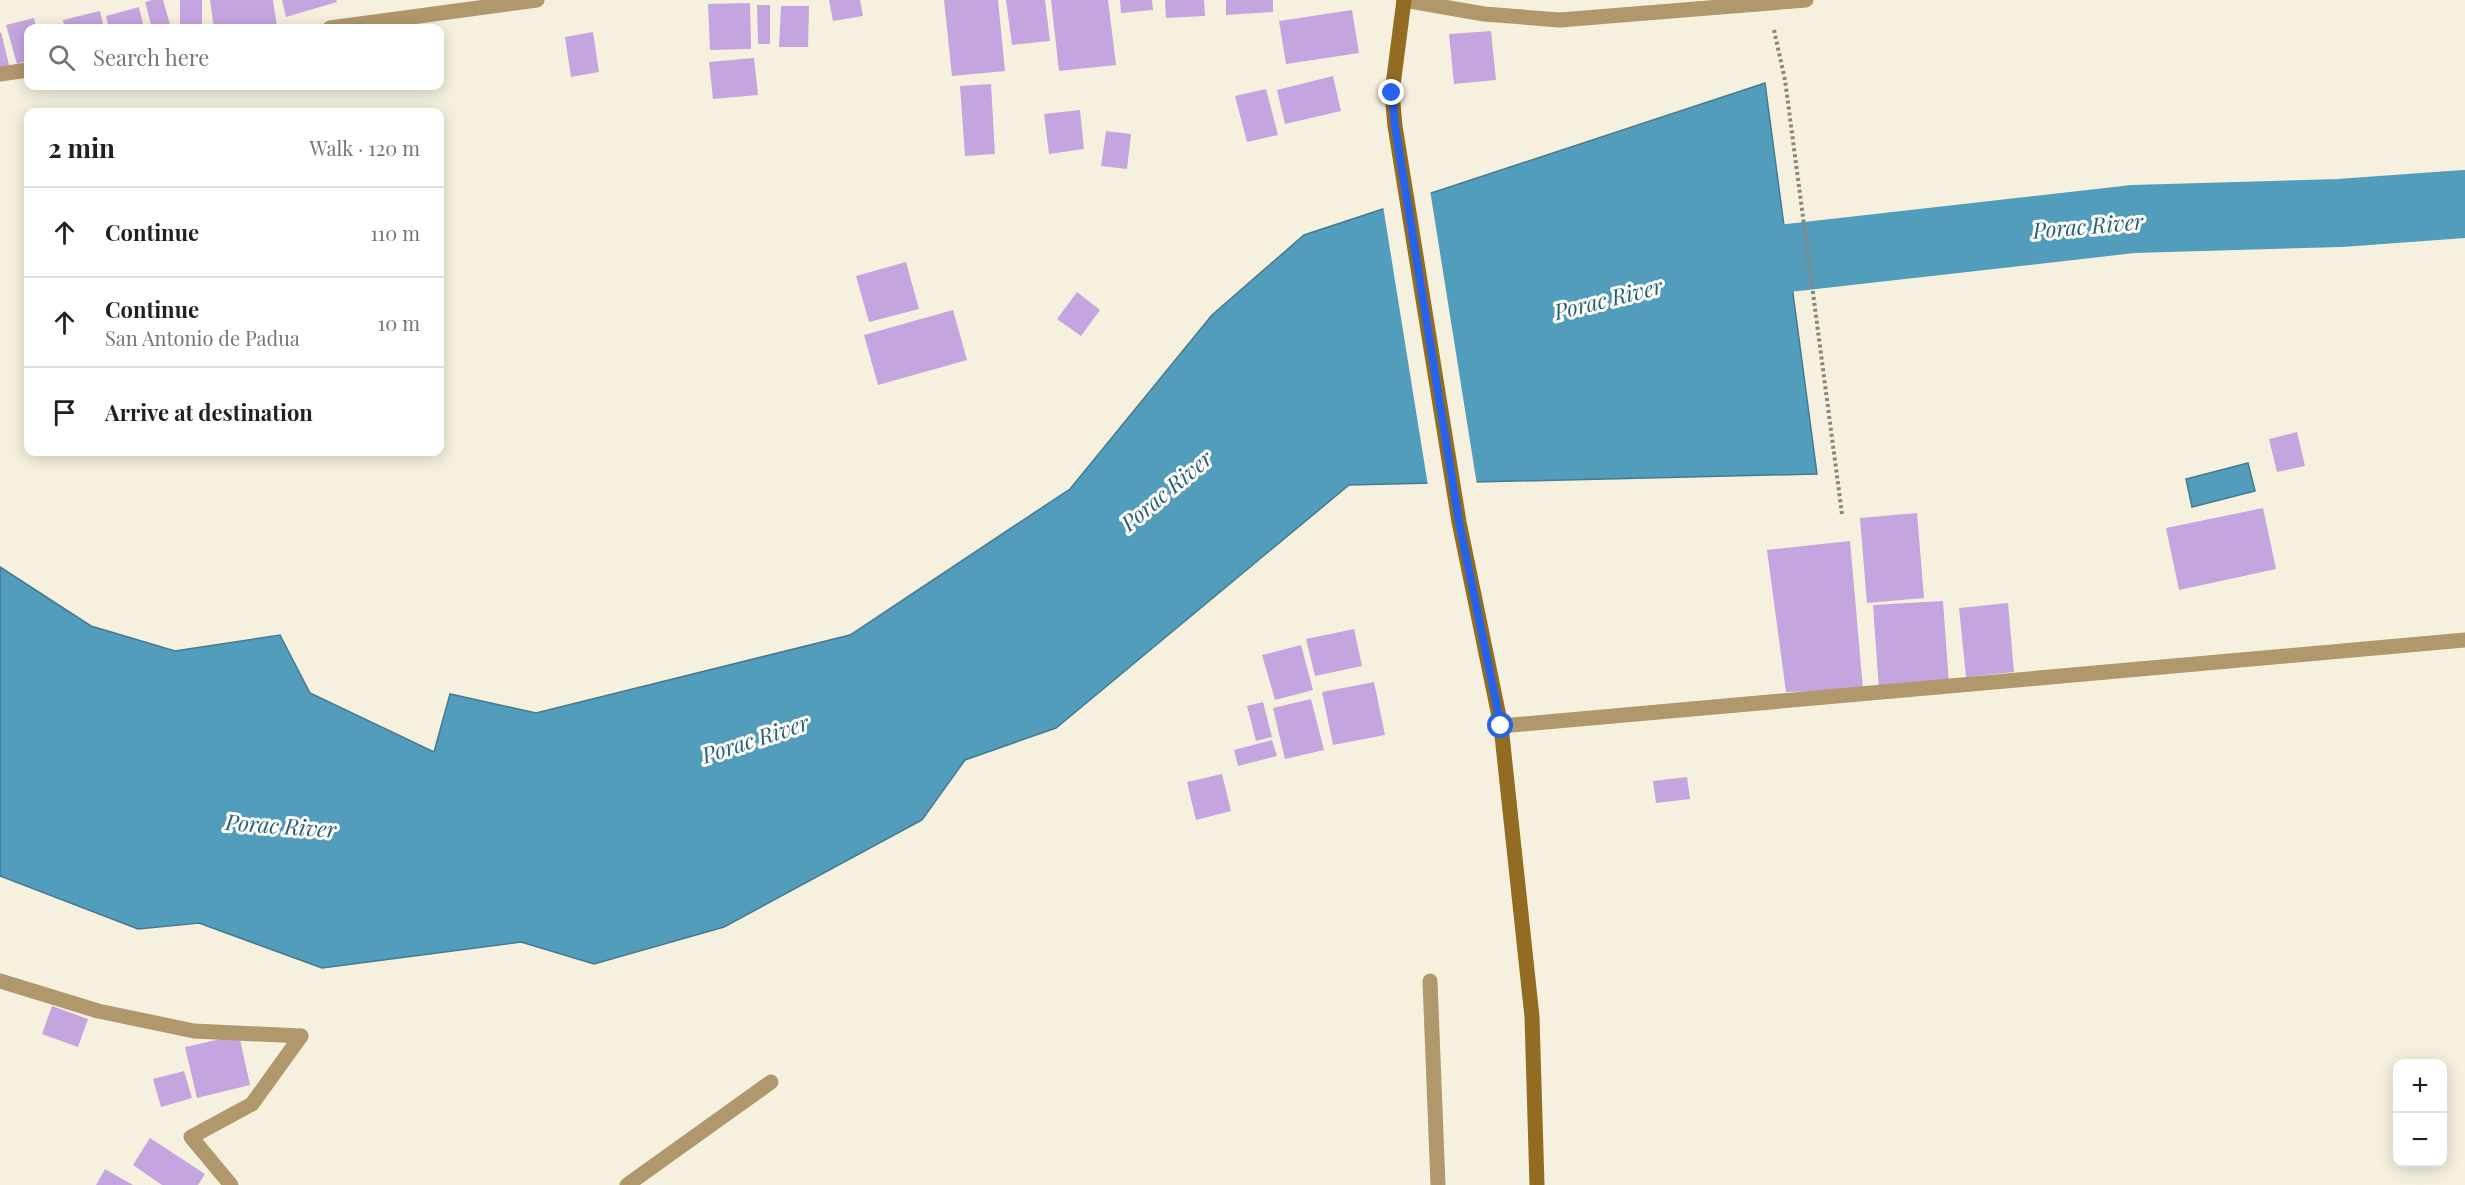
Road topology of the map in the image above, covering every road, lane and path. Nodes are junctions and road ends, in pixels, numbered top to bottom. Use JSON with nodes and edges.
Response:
{"nodes":[{"id":1,"x":537,"y":0,"type":"edge"},
{"id":2,"x":1404,"y":0,"type":"edge"},
{"id":3,"x":1806,"y":0,"type":"edge"},
{"id":4,"x":1768,"y":3,"type":"junction"},
{"id":5,"x":360,"y":24,"type":"edge"},
{"id":6,"x":24,"y":71,"type":"edge"},
{"id":7,"x":0,"y":74,"type":"edge"},
{"id":8,"x":1842,"y":514,"type":"dead end"},
{"id":9,"x":2465,"y":640,"type":"edge"},
{"id":10,"x":1501,"y":726,"type":"junction"},
{"id":11,"x":0,"y":981,"type":"edge"},
{"id":12,"x":1430,"y":981,"type":"dead end"},
{"id":13,"x":771,"y":1082,"type":"dead end"},
{"id":14,"x":231,"y":1185,"type":"edge"},
{"id":15,"x":627,"y":1185,"type":"edge"},
{"id":16,"x":1438,"y":1185,"type":"edge"},
{"id":17,"x":1537,"y":1185,"type":"edge"}],
"edges":[{"from":1,"to":5,"type":"street"},
{"from":2,"to":4,"type":"street"},
{"from":2,"to":10,"type":"street"},
{"from":3,"to":4,"type":"street"},
{"from":4,"to":8,"type":"path"},
{"from":6,"to":7,"type":"street"},
{"from":9,"to":10,"type":"street"},
{"from":10,"to":17,"type":"street"},
{"from":11,"to":14,"type":"street"},
{"from":12,"to":16,"type":"street"},
{"from":13,"to":15,"type":"street"}]}
